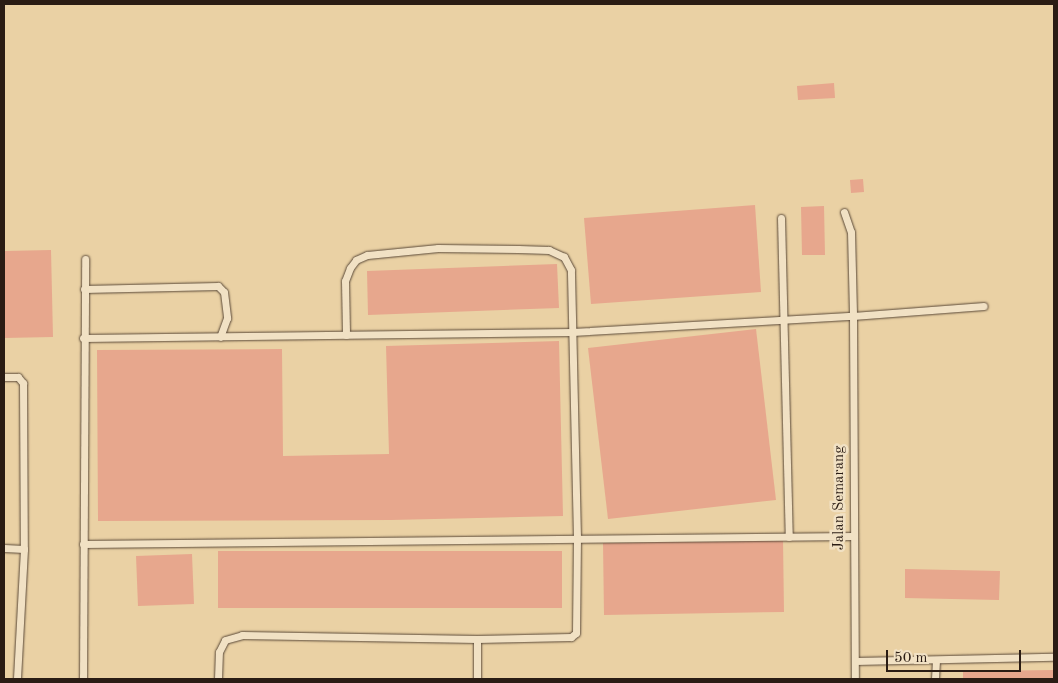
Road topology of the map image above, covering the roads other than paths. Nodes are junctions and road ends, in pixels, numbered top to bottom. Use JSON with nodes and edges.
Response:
{"nodes":[{"id":1,"x":844,"y":212,"type":"dead end"},
{"id":2,"x":781,"y":218,"type":"dead end"},
{"id":3,"x":85,"y":259,"type":"dead end"},
{"id":4,"x":84,"y":289,"type":"junction"},
{"id":5,"x":984,"y":306,"type":"dead end"},
{"id":6,"x":853,"y":316,"type":"junction"},
{"id":7,"x":785,"y":320,"type":"junction"},
{"id":8,"x":572,"y":332,"type":"junction"},
{"id":9,"x":346,"y":335,"type":"junction"},
{"id":10,"x":220,"y":337,"type":"junction"},
{"id":11,"x":83,"y":338,"type":"junction"},
{"id":12,"x":4,"y":377,"type":"edge"},
{"id":13,"x":854,"y":536,"type":"junction"},
{"id":14,"x":789,"y":537,"type":"junction"},
{"id":15,"x":577,"y":538,"type":"junction"},
{"id":16,"x":82,"y":544,"type":"junction"},
{"id":17,"x":4,"y":548,"type":"edge"},
{"id":18,"x":24,"y":549,"type":"junction"},
{"id":19,"x":477,"y":639,"type":"junction"},
{"id":20,"x":1054,"y":657,"type":"edge"},
{"id":21,"x":936,"y":660,"type":"junction"},
{"id":22,"x":855,"y":661,"type":"junction"},
{"id":23,"x":16,"y":679,"type":"edge"},
{"id":24,"x":83,"y":679,"type":"edge"},
{"id":25,"x":218,"y":679,"type":"edge"},
{"id":26,"x":477,"y":679,"type":"edge"},
{"id":27,"x":855,"y":679,"type":"edge"},
{"id":28,"x":935,"y":679,"type":"edge"}],
"edges":[{"from":1,"to":6,"type":"lane","name":"Jalan Semarang"},
{"from":2,"to":7,"type":"lane"},
{"from":3,"to":4,"type":"lane"},
{"from":4,"to":10,"type":"lane"},
{"from":4,"to":11,"type":"lane"},
{"from":5,"to":6,"type":"lane"},
{"from":6,"to":7,"type":"lane"},
{"from":6,"to":13,"type":"lane","name":"Jalan Semarang"},
{"from":7,"to":8,"type":"lane"},
{"from":7,"to":14,"type":"lane"},
{"from":8,"to":9,"type":"lane"},
{"from":8,"to":9,"type":"lane"},
{"from":8,"to":15,"type":"lane"},
{"from":9,"to":10,"type":"lane"},
{"from":10,"to":11,"type":"lane"},
{"from":11,"to":16,"type":"lane"},
{"from":12,"to":18,"type":"lane"},
{"from":13,"to":14,"type":"lane"},
{"from":13,"to":22,"type":"lane","name":"Jalan Semarang"},
{"from":14,"to":15,"type":"lane"},
{"from":15,"to":16,"type":"lane"},
{"from":15,"to":19,"type":"lane"},
{"from":16,"to":24,"type":"lane"},
{"from":17,"to":18,"type":"lane"},
{"from":18,"to":23,"type":"lane"},
{"from":19,"to":25,"type":"lane"},
{"from":19,"to":26,"type":"lane"},
{"from":20,"to":21,"type":"lane"},
{"from":21,"to":22,"type":"lane"},
{"from":21,"to":28,"type":"lane"},
{"from":22,"to":27,"type":"lane","name":"Jalan Semarang"}]}
